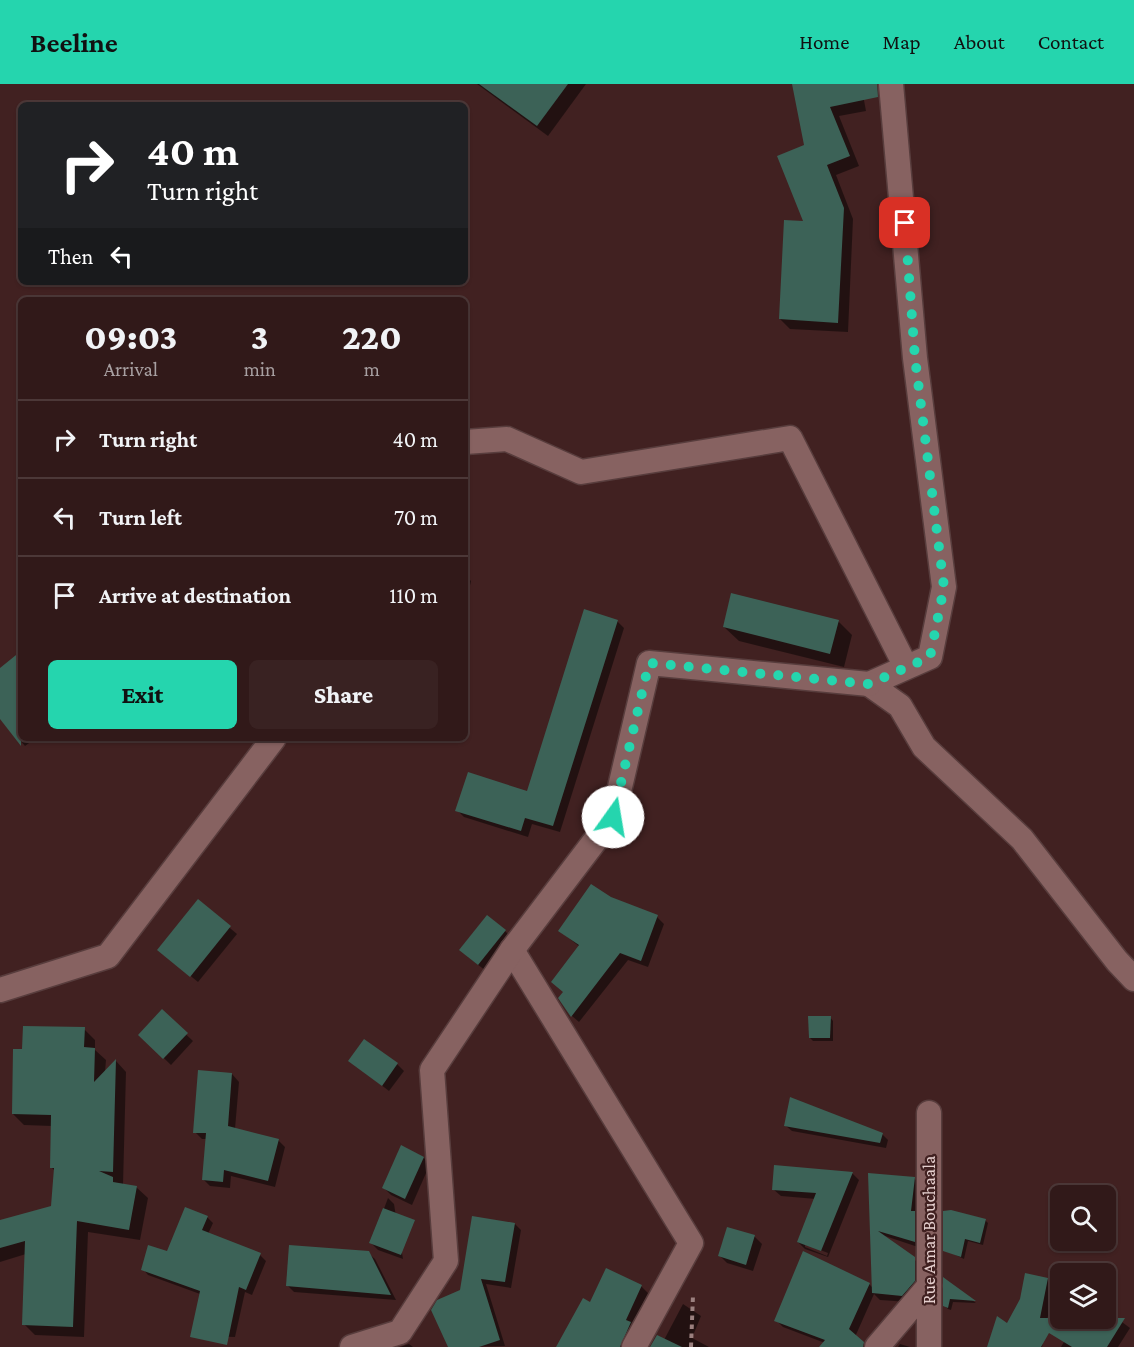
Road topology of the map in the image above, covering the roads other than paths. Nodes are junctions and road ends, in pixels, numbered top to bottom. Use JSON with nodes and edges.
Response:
{"nodes":[{"id":1,"x":891,"y":84,"type":"edge"},
{"id":2,"x":468,"y":442,"type":"edge"},
{"id":3,"x":906,"y":667,"type":"junction"},
{"id":4,"x":869,"y":684,"type":"junction"},
{"id":5,"x":272,"y":741,"type":"edge"},
{"id":6,"x":512,"y":950,"type":"junction"},
{"id":7,"x":1134,"y":980,"type":"edge"},
{"id":8,"x":0,"y":990,"type":"edge"},
{"id":9,"x":929,"y":1113,"type":"dead end"},
{"id":10,"x":929,"y":1286,"type":"junction"},
{"id":11,"x":934,"y":1344,"type":"edge"},
{"id":12,"x":352,"y":1347,"type":"edge"},
{"id":13,"x":634,"y":1347,"type":"edge"},
{"id":14,"x":877,"y":1347,"type":"edge"}],
"edges":[{"from":1,"to":3,"type":"street"},
{"from":2,"to":3,"type":"street"},
{"from":3,"to":4,"type":"street"},
{"from":4,"to":6,"type":"street"},
{"from":4,"to":7,"type":"street"},
{"from":5,"to":8,"type":"street"},
{"from":6,"to":12,"type":"street"},
{"from":6,"to":13,"type":"street"},
{"from":9,"to":10,"type":"street","name":"Rue Amar Bouchaala"},
{"from":10,"to":11,"type":"street","name":"Rue Amar Bouchaala"},
{"from":10,"to":14,"type":"street"}]}
